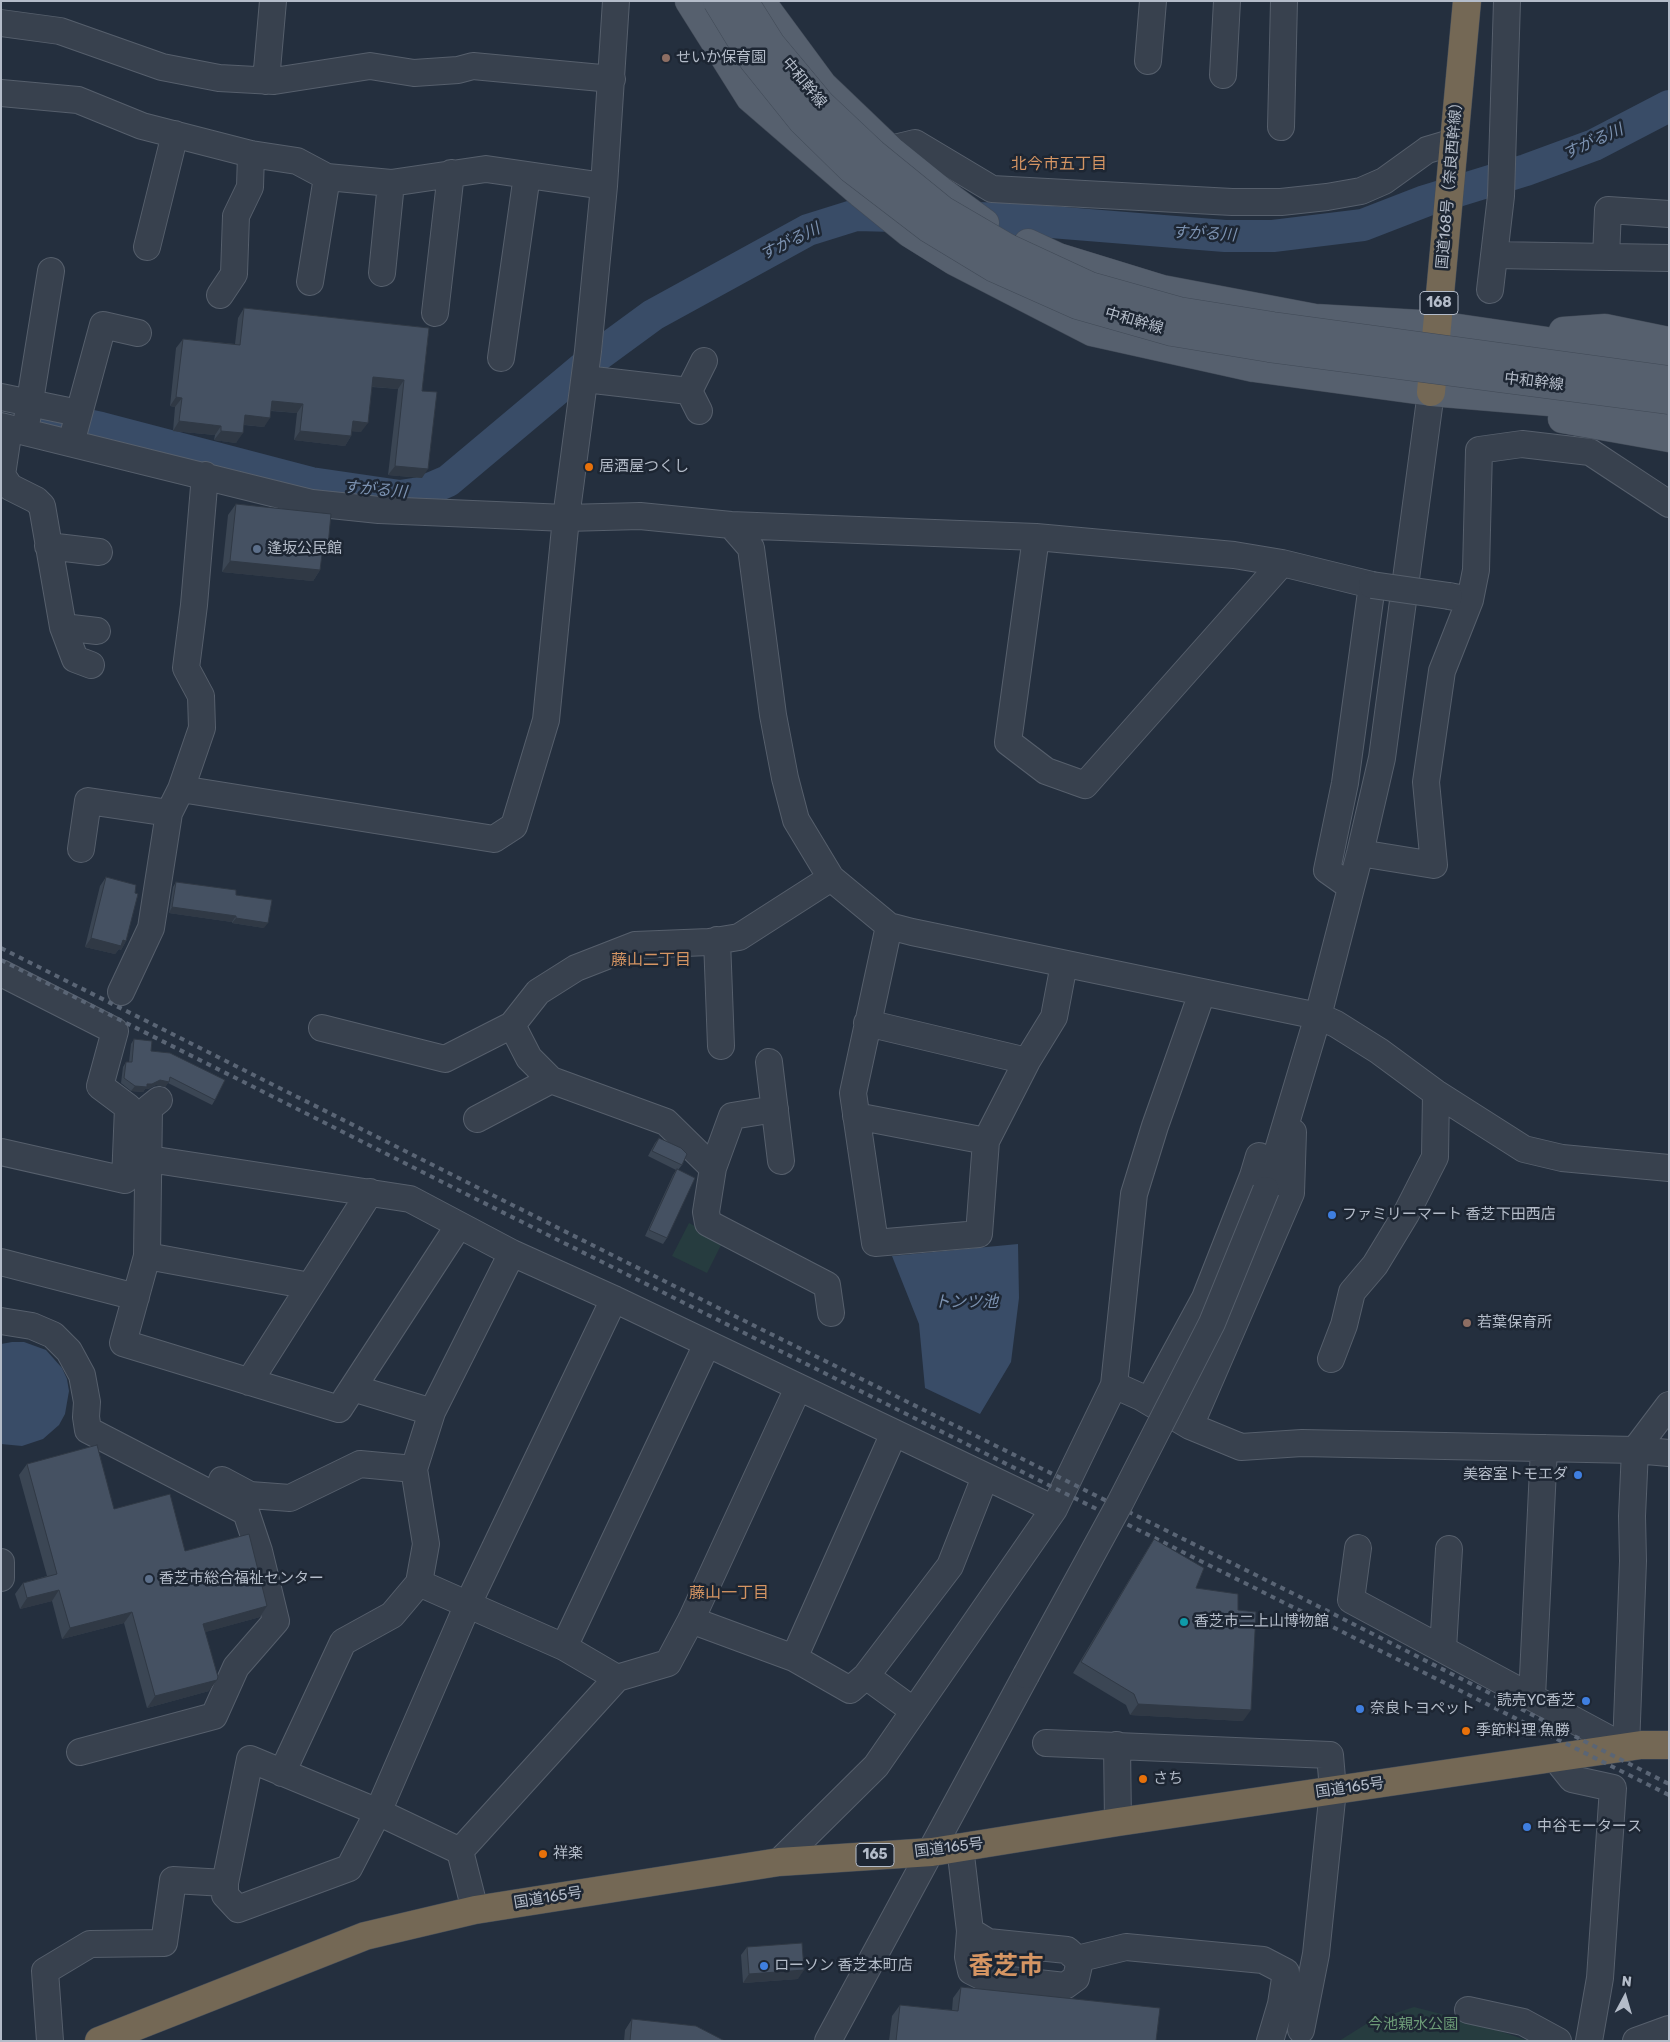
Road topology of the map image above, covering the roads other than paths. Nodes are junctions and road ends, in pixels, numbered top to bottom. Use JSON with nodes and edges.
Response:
{"nodes":[{"id":1,"x":273,"y":1,"type":"edge"},
{"id":2,"x":616,"y":1,"type":"edge"},
{"id":3,"x":689,"y":1,"type":"edge"},
{"id":4,"x":717,"y":1,"type":"edge"},
{"id":5,"x":744,"y":1,"type":"edge"},
{"id":6,"x":761,"y":1,"type":"edge"},
{"id":7,"x":1153,"y":1,"type":"edge"},
{"id":8,"x":1227,"y":1,"type":"edge"},
{"id":9,"x":1284,"y":1,"type":"edge"},
{"id":10,"x":1467,"y":1,"type":"edge"},
{"id":11,"x":1507,"y":1,"type":"edge"},
{"id":12,"x":1,"y":23,"type":"edge"},
{"id":13,"x":1148,"y":61,"type":"dead end"},
{"id":14,"x":1222,"y":75,"type":"dead end"},
{"id":15,"x":612,"y":79,"type":"junction"},
{"id":16,"x":266,"y":81,"type":"junction"},
{"id":17,"x":1,"y":93,"type":"edge"},
{"id":18,"x":1281,"y":127,"type":"dead end"},
{"id":19,"x":175,"y":134,"type":"junction"},
{"id":20,"x":890,"y":149,"type":"junction"},
{"id":21,"x":251,"y":154,"type":"junction"},
{"id":22,"x":1452,"y":155,"type":"junction"},
{"id":23,"x":451,"y":173,"type":"junction"},
{"id":24,"x":527,"y":175,"type":"junction"},
{"id":25,"x":327,"y":177,"type":"junction"},
{"id":26,"x":391,"y":183,"type":"junction"},
{"id":27,"x":604,"y":186,"type":"junction"},
{"id":28,"x":1669,"y":214,"type":"edge"},
{"id":29,"x":147,"y":247,"type":"dead end"},
{"id":30,"x":1494,"y":255,"type":"junction"},
{"id":31,"x":1606,"y":257,"type":"junction"},
{"id":32,"x":1669,"y":258,"type":"edge"},
{"id":33,"x":51,"y":271,"type":"dead end"},
{"id":34,"x":382,"y":273,"type":"dead end"},
{"id":35,"x":310,"y":282,"type":"dead end"},
{"id":36,"x":1490,"y":290,"type":"dead end"},
{"id":37,"x":220,"y":294,"type":"dead end"},
{"id":38,"x":434,"y":313,"type":"dead end"},
{"id":39,"x":1438,"y":326,"type":"junction"},
{"id":40,"x":138,"y":333,"type":"dead end"},
{"id":41,"x":1511,"y":335,"type":"junction"},
{"id":42,"x":1669,"y":341,"type":"edge"},
{"id":43,"x":501,"y":358,"type":"dead end"},
{"id":44,"x":1669,"y":359,"type":"edge"},
{"id":45,"x":704,"y":361,"type":"dead end"},
{"id":46,"x":585,"y":379,"type":"junction"},
{"id":47,"x":1669,"y":380,"type":"edge"},
{"id":48,"x":1431,"y":392,"type":"junction"},
{"id":49,"x":1,"y":397,"type":"edge"},
{"id":50,"x":1486,"y":398,"type":"junction"},
{"id":51,"x":1669,"y":400,"type":"edge"},
{"id":52,"x":1669,"y":416,"type":"edge"},
{"id":53,"x":20,"y":420,"type":"edge"},
{"id":54,"x":75,"y":426,"type":"junction"},
{"id":55,"x":1669,"y":438,"type":"edge"},
{"id":56,"x":205,"y":475,"type":"junction"},
{"id":57,"x":1669,"y":504,"type":"edge"},
{"id":58,"x":566,"y":518,"type":"junction"},
{"id":59,"x":731,"y":525,"type":"junction"},
{"id":60,"x":1036,"y":537,"type":"junction"},
{"id":61,"x":48,"y":546,"type":"junction"},
{"id":62,"x":99,"y":552,"type":"dead end"},
{"id":63,"x":1282,"y":563,"type":"junction"},
{"id":64,"x":1372,"y":585,"type":"junction"},
{"id":65,"x":1460,"y":598,"type":"junction"},
{"id":66,"x":63,"y":627,"type":"junction"},
{"id":67,"x":97,"y":631,"type":"dead end"},
{"id":68,"x":90,"y":665,"type":"dead end"},
{"id":69,"x":181,"y":789,"type":"junction"},
{"id":70,"x":169,"y":814,"type":"junction"},
{"id":71,"x":81,"y":849,"type":"dead end"},
{"id":72,"x":1360,"y":853,"type":"junction"},
{"id":73,"x":831,"y":878,"type":"junction"},
{"id":74,"x":1351,"y":887,"type":"junction"},
{"id":75,"x":889,"y":926,"type":"junction"},
{"id":76,"x":717,"y":940,"type":"junction"},
{"id":77,"x":1064,"y":964,"type":"junction"},
{"id":78,"x":1,"y":973,"type":"edge"},
{"id":79,"x":121,"y":992,"type":"dead end"},
{"id":80,"x":1202,"y":993,"type":"junction"},
{"id":81,"x":867,"y":1023,"type":"junction"},
{"id":82,"x":512,"y":1025,"type":"junction"},
{"id":83,"x":322,"y":1028,"type":"dead end"},
{"id":84,"x":1315,"y":1028,"type":"junction"},
{"id":85,"x":721,"y":1046,"type":"dead end"},
{"id":86,"x":1027,"y":1061,"type":"junction"},
{"id":87,"x":769,"y":1062,"type":"dead end"},
{"id":88,"x":551,"y":1080,"type":"junction"},
{"id":89,"x":1436,"y":1093,"type":"junction"},
{"id":90,"x":1295,"y":1094,"type":"junction"},
{"id":91,"x":159,"y":1100,"type":"dead end"},
{"id":92,"x":774,"y":1109,"type":"junction"},
{"id":93,"x":856,"y":1116,"type":"junction"},
{"id":94,"x":478,"y":1119,"type":"dead end"},
{"id":95,"x":986,"y":1141,"type":"junction"},
{"id":96,"x":1,"y":1152,"type":"edge"},
{"id":97,"x":149,"y":1159,"type":"junction"},
{"id":98,"x":781,"y":1161,"type":"dead end"},
{"id":99,"x":713,"y":1168,"type":"junction"},
{"id":100,"x":1669,"y":1168,"type":"edge"},
{"id":101,"x":370,"y":1192,"type":"junction"},
{"id":102,"x":458,"y":1225,"type":"junction"},
{"id":103,"x":512,"y":1253,"type":"junction"},
{"id":104,"x":147,"y":1256,"type":"junction"},
{"id":105,"x":1,"y":1262,"type":"edge"},
{"id":106,"x":310,"y":1286,"type":"junction"},
{"id":107,"x":136,"y":1297,"type":"junction"},
{"id":108,"x":614,"y":1299,"type":"junction"},
{"id":109,"x":831,"y":1313,"type":"dead end"},
{"id":110,"x":1,"y":1321,"type":"edge"},
{"id":111,"x":707,"y":1344,"type":"junction"},
{"id":112,"x":1331,"y":1359,"type":"dead end"},
{"id":113,"x":249,"y":1382,"type":"junction"},
{"id":114,"x":1114,"y":1385,"type":"junction"},
{"id":115,"x":353,"y":1388,"type":"junction"},
{"id":116,"x":798,"y":1388,"type":"junction"},
{"id":117,"x":1149,"y":1401,"type":"junction"},
{"id":118,"x":1669,"y":1405,"type":"edge"},
{"id":119,"x":432,"y":1412,"type":"junction"},
{"id":120,"x":106,"y":1419,"type":"dead end"},
{"id":121,"x":1190,"y":1426,"type":"junction"},
{"id":122,"x":894,"y":1433,"type":"junction"},
{"id":123,"x":1544,"y":1448,"type":"junction"},
{"id":124,"x":1635,"y":1450,"type":"junction"},
{"id":125,"x":1669,"y":1453,"type":"edge"},
{"id":126,"x":414,"y":1469,"type":"junction"},
{"id":127,"x":985,"y":1477,"type":"junction"},
{"id":128,"x":1054,"y":1509,"type":"junction"},
{"id":129,"x":1358,"y":1548,"type":"dead end"},
{"id":130,"x":1449,"y":1549,"type":"dead end"},
{"id":131,"x":1,"y":1562,"type":"edge"},
{"id":132,"x":1,"y":1578,"type":"edge"},
{"id":133,"x":419,"y":1583,"type":"junction"},
{"id":134,"x":468,"y":1604,"type":"junction"},
{"id":135,"x":691,"y":1620,"type":"junction"},
{"id":136,"x":564,"y":1647,"type":"junction"},
{"id":137,"x":1443,"y":1649,"type":"junction"},
{"id":138,"x":794,"y":1658,"type":"junction"},
{"id":139,"x":866,"y":1676,"type":"junction"},
{"id":140,"x":617,"y":1678,"type":"junction"},
{"id":141,"x":1532,"y":1697,"type":"junction"},
{"id":142,"x":914,"y":1711,"type":"junction"},
{"id":143,"x":1046,"y":1743,"type":"dead end"},
{"id":144,"x":1117,"y":1745,"type":"junction"},
{"id":145,"x":1669,"y":1745,"type":"edge"},
{"id":146,"x":1626,"y":1748,"type":"junction"},
{"id":147,"x":80,"y":1752,"type":"dead end"},
{"id":148,"x":1556,"y":1759,"type":"junction"},
{"id":149,"x":282,"y":1773,"type":"junction"},
{"id":150,"x":1333,"y":1790,"type":"junction"},
{"id":151,"x":378,"y":1812,"type":"junction"},
{"id":152,"x":1118,"y":1822,"type":"junction"},
{"id":153,"x":960,"y":1847,"type":"junction"},
{"id":154,"x":460,"y":1851,"type":"junction"},
{"id":155,"x":932,"y":1852,"type":"junction"},
{"id":156,"x":779,"y":1862,"type":"junction"},
{"id":157,"x":225,"y":1883,"type":"junction"},
{"id":158,"x":475,"y":1910,"type":"junction"},
{"id":159,"x":970,"y":1931,"type":"junction"},
{"id":160,"x":1077,"y":1959,"type":"junction"},
{"id":161,"x":1468,"y":2010,"type":"dead end"},
{"id":162,"x":1669,"y":2029,"type":"edge"},
{"id":163,"x":1301,"y":2030,"type":"dead end"},
{"id":164,"x":50,"y":2041,"type":"edge"},
{"id":165,"x":99,"y":2041,"type":"edge"},
{"id":166,"x":828,"y":2041,"type":"edge"},
{"id":167,"x":1270,"y":2041,"type":"edge"},
{"id":168,"x":1558,"y":2041,"type":"edge"},
{"id":169,"x":1589,"y":2041,"type":"edge"},
{"id":170,"x":1636,"y":2041,"type":"edge"}],
"edges":[{"from":1,"to":16,"type":"street"},
{"from":2,"to":15,"type":"street"},
{"from":3,"to":48,"type":"main road"},
{"from":4,"to":51,"type":"main road","name":"中和幹線","bridge":true},
{"from":5,"to":47,"type":"main road","name":"中和幹線","bridge":true},
{"from":6,"to":20,"type":"main road"},
{"from":7,"to":13,"type":"street"},
{"from":8,"to":14,"type":"street"},
{"from":9,"to":18,"type":"street"},
{"from":10,"to":22,"type":"highway","name":"国道168号（奈良西幹線）","number":"168"},
{"from":11,"to":30,"type":"street"},
{"from":12,"to":16,"type":"street"},
{"from":15,"to":16,"type":"street"},
{"from":15,"to":27,"type":"street"},
{"from":17,"to":19,"type":"street"},
{"from":19,"to":21,"type":"street"},
{"from":19,"to":29,"type":"street"},
{"from":20,"to":22,"type":"street"},
{"from":20,"to":39,"type":"main road"},
{"from":21,"to":25,"type":"street"},
{"from":21,"to":37,"type":"street"},
{"from":22,"to":39,"type":"highway","name":"国道168号（奈良西幹線）","number":"168"},
{"from":23,"to":24,"type":"street"},
{"from":23,"to":26,"type":"street"},
{"from":23,"to":38,"type":"street"},
{"from":24,"to":27,"type":"street"},
{"from":24,"to":43,"type":"street"},
{"from":25,"to":26,"type":"street"},
{"from":25,"to":35,"type":"street"},
{"from":26,"to":34,"type":"street"},
{"from":27,"to":46,"type":"street"},
{"from":28,"to":31,"type":"street"},
{"from":30,"to":31,"type":"street"},
{"from":30,"to":36,"type":"street"},
{"from":31,"to":32,"type":"street"},
{"from":33,"to":53,"type":"street"},
{"from":39,"to":41,"type":"main road"},
{"from":39,"to":48,"type":"highway","name":"国道168号（奈良西幹線）","number":"168"},
{"from":40,"to":54,"type":"street"},
{"from":41,"to":42,"type":"main road"},
{"from":41,"to":44,"type":"main road"},
{"from":45,"to":46,"type":"street"},
{"from":46,"to":58,"type":"street"},
{"from":48,"to":50,"type":"main road"},
{"from":48,"to":72,"type":"street"},
{"from":49,"to":53,"type":"street"},
{"from":50,"to":52,"type":"main road"},
{"from":50,"to":55,"type":"main road"},
{"from":53,"to":54,"type":"street"},
{"from":53,"to":61,"type":"street"},
{"from":54,"to":56,"type":"street"},
{"from":56,"to":58,"type":"street"},
{"from":56,"to":69,"type":"street"},
{"from":57,"to":65,"type":"street"},
{"from":58,"to":59,"type":"street"},
{"from":58,"to":69,"type":"street"},
{"from":59,"to":60,"type":"street"},
{"from":59,"to":73,"type":"street"},
{"from":60,"to":63,"type":"street"},
{"from":60,"to":63,"type":"street"},
{"from":61,"to":62,"type":"street"},
{"from":61,"to":66,"type":"street"},
{"from":63,"to":64,"type":"street"},
{"from":64,"to":65,"type":"street","bridge":true},
{"from":64,"to":74,"type":"street"},
{"from":65,"to":72,"type":"street"},
{"from":66,"to":67,"type":"street"},
{"from":66,"to":68,"type":"street"},
{"from":69,"to":70,"type":"street"},
{"from":70,"to":71,"type":"street"},
{"from":70,"to":79,"type":"street"},
{"from":72,"to":74,"type":"street"},
{"from":73,"to":75,"type":"street"},
{"from":73,"to":76,"type":"street"},
{"from":74,"to":84,"type":"street"},
{"from":75,"to":77,"type":"street"},
{"from":75,"to":81,"type":"street"},
{"from":76,"to":82,"type":"street"},
{"from":76,"to":85,"type":"street"},
{"from":77,"to":80,"type":"street"},
{"from":77,"to":86,"type":"street"},
{"from":78,"to":96,"type":"street"},
{"from":80,"to":84,"type":"street"},
{"from":80,"to":114,"type":"street"},
{"from":81,"to":86,"type":"street"},
{"from":81,"to":93,"type":"street"},
{"from":82,"to":83,"type":"street"},
{"from":82,"to":88,"type":"street"},
{"from":84,"to":89,"type":"street"},
{"from":84,"to":90,"type":"street"},
{"from":84,"to":117,"type":"street"},
{"from":86,"to":95,"type":"street"},
{"from":87,"to":92,"type":"street"},
{"from":88,"to":94,"type":"street"},
{"from":88,"to":99,"type":"street"},
{"from":89,"to":100,"type":"street"},
{"from":89,"to":112,"type":"street"},
{"from":90,"to":121,"type":"street"},
{"from":90,"to":155,"type":"street","bridge":true},
{"from":91,"to":97,"type":"street"},
{"from":92,"to":98,"type":"street"},
{"from":92,"to":99,"type":"street"},
{"from":93,"to":95,"type":"street"},
{"from":93,"to":95,"type":"street"},
{"from":97,"to":101,"type":"street"},
{"from":97,"to":104,"type":"street"},
{"from":99,"to":109,"type":"street"},
{"from":101,"to":102,"type":"street"},
{"from":101,"to":106,"type":"street"},
{"from":102,"to":103,"type":"street"},
{"from":102,"to":115,"type":"street"},
{"from":103,"to":108,"type":"street"},
{"from":103,"to":119,"type":"street"},
{"from":104,"to":106,"type":"street"},
{"from":104,"to":107,"type":"street"},
{"from":105,"to":107,"type":"street"},
{"from":106,"to":113,"type":"street"},
{"from":107,"to":113,"type":"street"},
{"from":108,"to":111,"type":"street"},
{"from":108,"to":134,"type":"street"},
{"from":110,"to":147,"type":"street"},
{"from":111,"to":116,"type":"street"},
{"from":111,"to":136,"type":"street"},
{"from":113,"to":115,"type":"street"},
{"from":114,"to":117,"type":"street"},
{"from":114,"to":128,"type":"street"},
{"from":115,"to":119,"type":"street"},
{"from":116,"to":122,"type":"street"},
{"from":116,"to":135,"type":"street"},
{"from":117,"to":121,"type":"street"},
{"from":118,"to":124,"type":"street"},
{"from":119,"to":126,"type":"street"},
{"from":120,"to":126,"type":"street"},
{"from":121,"to":123,"type":"street"},
{"from":122,"to":127,"type":"street"},
{"from":122,"to":138,"type":"street"},
{"from":123,"to":124,"type":"street"},
{"from":123,"to":141,"type":"street"},
{"from":124,"to":125,"type":"street"},
{"from":124,"to":146,"type":"street"},
{"from":126,"to":133,"type":"street"},
{"from":127,"to":128,"type":"street"},
{"from":127,"to":139,"type":"street"},
{"from":128,"to":142,"type":"street"},
{"from":129,"to":137,"type":"street"},
{"from":130,"to":137,"type":"street"},
{"from":131,"to":132,"type":"street"},
{"from":133,"to":134,"type":"street"},
{"from":133,"to":149,"type":"street"},
{"from":134,"to":136,"type":"street"},
{"from":134,"to":151,"type":"street"},
{"from":135,"to":138,"type":"street"},
{"from":135,"to":140,"type":"street"},
{"from":136,"to":140,"type":"street"},
{"from":137,"to":141,"type":"street"},
{"from":138,"to":139,"type":"street"},
{"from":139,"to":142,"type":"street"},
{"from":140,"to":154,"type":"street"},
{"from":141,"to":146,"type":"street"},
{"from":142,"to":156,"type":"street"},
{"from":143,"to":144,"type":"street"},
{"from":144,"to":150,"type":"street"},
{"from":144,"to":152,"type":"street"},
{"from":145,"to":146,"type":"highway","name":"国道165号","number":"165"},
{"from":146,"to":148,"type":"highway","name":"国道165号","number":"165"},
{"from":148,"to":150,"type":"highway","name":"国道165号","number":"165"},
{"from":148,"to":169,"type":"street"},
{"from":149,"to":151,"type":"street"},
{"from":149,"to":157,"type":"street"},
{"from":150,"to":152,"type":"highway","name":"国道165号","number":"165"},
{"from":150,"to":163,"type":"street"},
{"from":151,"to":154,"type":"street"},
{"from":151,"to":157,"type":"street"},
{"from":152,"to":153,"type":"highway","name":"国道165号","number":"165"},
{"from":153,"to":155,"type":"highway","name":"国道165号","number":"165"},
{"from":153,"to":159,"type":"street"},
{"from":154,"to":158,"type":"street"},
{"from":155,"to":156,"type":"highway","name":"国道165号","number":"165"},
{"from":155,"to":166,"type":"street"},
{"from":156,"to":158,"type":"highway","name":"国道165号","number":"165"},
{"from":157,"to":164,"type":"street"},
{"from":158,"to":165,"type":"highway","name":"国道165号","number":"165"},
{"from":159,"to":160,"type":"street"},
{"from":159,"to":160,"type":"street"},
{"from":160,"to":167,"type":"street"},
{"from":161,"to":168,"type":"street"},
{"from":162,"to":170,"type":"street"}]}
